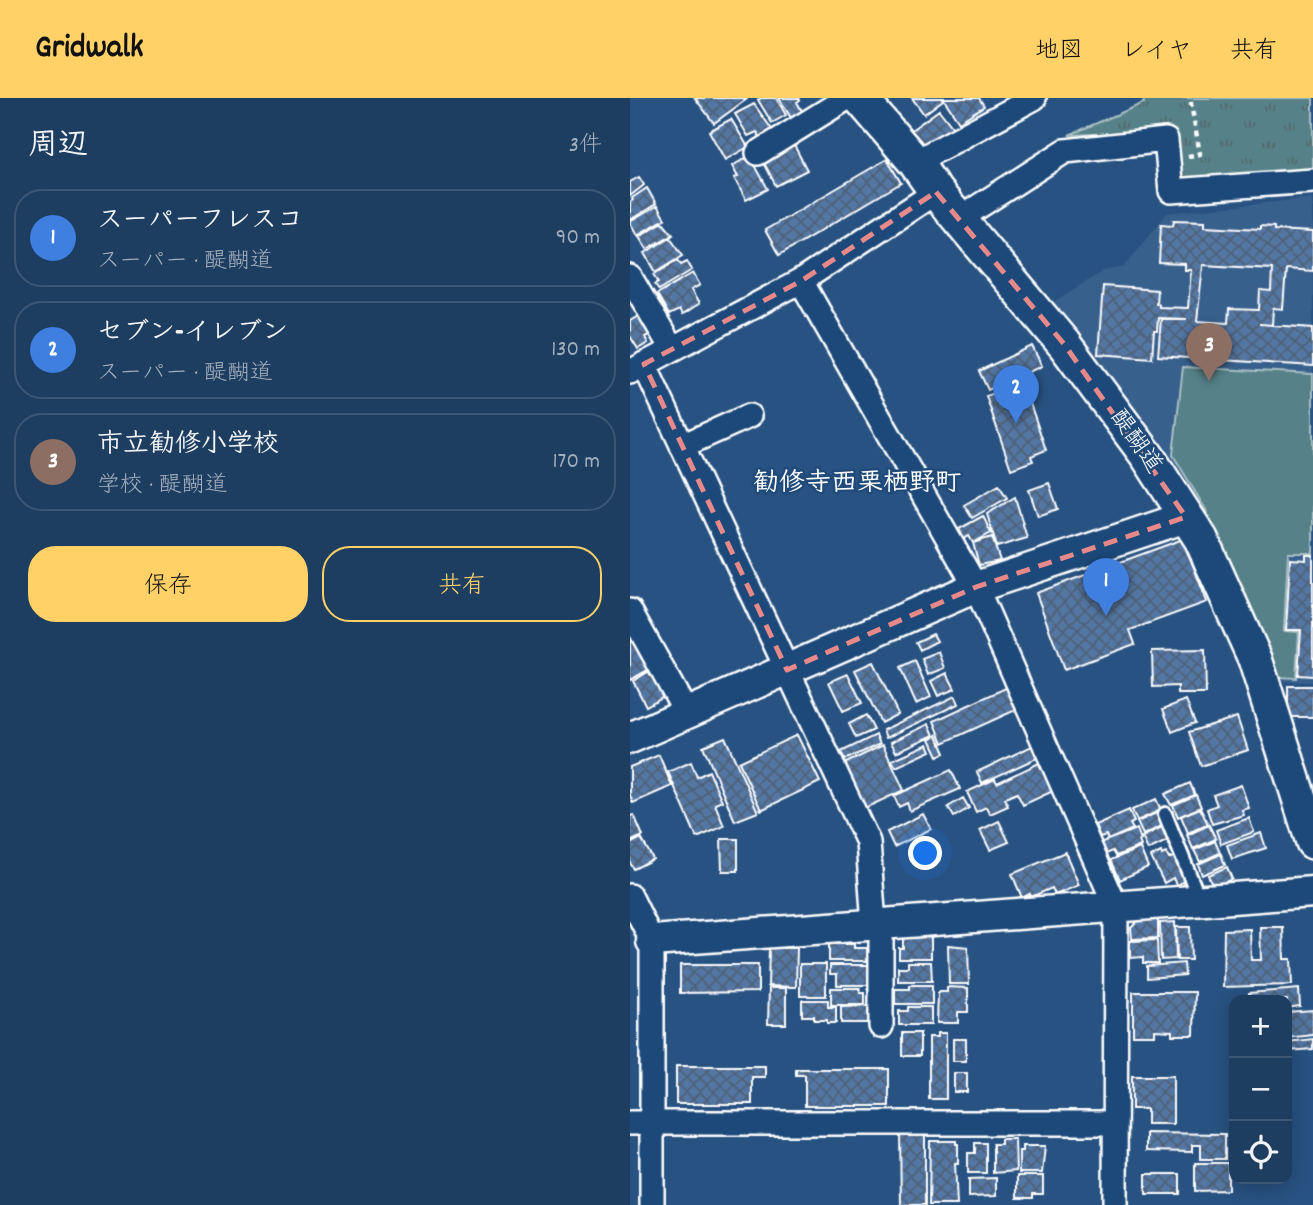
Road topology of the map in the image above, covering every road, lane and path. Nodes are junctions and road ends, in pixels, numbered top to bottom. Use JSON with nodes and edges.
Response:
{"nodes":[{"id":1,"x":847,"y":98,"type":"edge"},
{"id":2,"x":860,"y":98,"type":"edge"},
{"id":3,"x":1034,"y":98,"type":"edge"},
{"id":4,"x":1190,"y":98,"type":"edge"},
{"id":5,"x":758,"y":153,"type":"dead end"},
{"id":6,"x":1168,"y":158,"type":"junction"},
{"id":7,"x":915,"y":162,"type":"junction"},
{"id":8,"x":1313,"y":181,"type":"edge"},
{"id":9,"x":936,"y":192,"type":"junction"},
{"id":10,"x":959,"y":219,"type":"junction"},
{"id":11,"x":630,"y":277,"type":"edge"},
{"id":12,"x":801,"y":281,"type":"junction"},
{"id":13,"x":672,"y":349,"type":"junction"},
{"id":14,"x":637,"y":368,"type":"edge"},
{"id":15,"x":749,"y":416,"type":"dead end"},
{"id":16,"x":682,"y":446,"type":"junction"},
{"id":17,"x":1186,"y":517,"type":"junction"},
{"id":18,"x":976,"y":587,"type":"junction"},
{"id":19,"x":630,"y":611,"type":"edge"},
{"id":20,"x":787,"y":670,"type":"junction"},
{"id":21,"x":687,"y":714,"type":"junction"},
{"id":22,"x":630,"y":738,"type":"edge"},
{"id":23,"x":1165,"y":814,"type":"dead end"},
{"id":24,"x":1313,"y":842,"type":"edge"},
{"id":25,"x":1313,"y":892,"type":"edge"},
{"id":26,"x":1200,"y":901,"type":"junction"},
{"id":27,"x":632,"y":906,"type":"edge"},
{"id":28,"x":1116,"y":907,"type":"junction"},
{"id":29,"x":877,"y":925,"type":"junction"},
{"id":30,"x":652,"y":942,"type":"junction"},
{"id":31,"x":881,"y":1026,"type":"dead end"},
{"id":32,"x":641,"y":1123,"type":"edge"},
{"id":33,"x":1115,"y":1123,"type":"junction"},
{"id":34,"x":652,"y":1205,"type":"edge"},
{"id":35,"x":1115,"y":1205,"type":"edge"}],
"edges":[{"from":1,"to":5,"type":"street"},
{"from":2,"to":7,"type":"main road","name":"醍醐道"},
{"from":3,"to":7,"type":"street"},
{"from":4,"to":6,"type":"path"},
{"from":6,"to":8,"type":"street"},
{"from":6,"to":10,"type":"street"},
{"from":7,"to":9,"type":"main road","name":"醍醐道"},
{"from":9,"to":10,"type":"main road","name":"醍醐道"},
{"from":9,"to":12,"type":"street"},
{"from":10,"to":17,"type":"main road","name":"醍醐道"},
{"from":11,"to":13,"type":"street"},
{"from":12,"to":13,"type":"street"},
{"from":12,"to":18,"type":"street"},
{"from":13,"to":14,"type":"street"},
{"from":14,"to":16,"type":"street"},
{"from":15,"to":16,"type":"street"},
{"from":16,"to":20,"type":"street"},
{"from":17,"to":18,"type":"street"},
{"from":17,"to":24,"type":"main road","name":"醍醐道"},
{"from":18,"to":20,"type":"street"},
{"from":18,"to":28,"type":"street"},
{"from":19,"to":21,"type":"street"},
{"from":20,"to":21,"type":"street"},
{"from":20,"to":29,"type":"street"},
{"from":21,"to":22,"type":"street"},
{"from":23,"to":26,"type":"lane"},
{"from":25,"to":26,"type":"street"},
{"from":26,"to":28,"type":"street"},
{"from":27,"to":30,"type":"street"},
{"from":28,"to":29,"type":"street"},
{"from":28,"to":33,"type":"street"},
{"from":29,"to":30,"type":"street"},
{"from":29,"to":31,"type":"street"},
{"from":30,"to":32,"type":"street"},
{"from":32,"to":33,"type":"street"},
{"from":32,"to":34,"type":"street"},
{"from":33,"to":35,"type":"street"}]}
